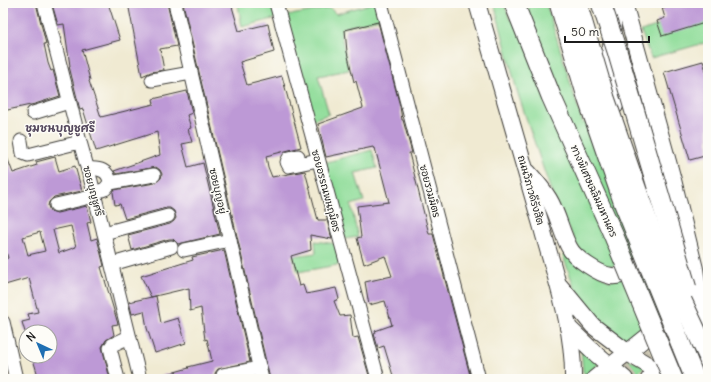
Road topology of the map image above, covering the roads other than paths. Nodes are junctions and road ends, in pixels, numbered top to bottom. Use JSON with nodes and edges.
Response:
{"nodes":[{"id":1,"x":44,"y":3,"type":"edge"},
{"id":2,"x":175,"y":3,"type":"edge"},
{"id":3,"x":276,"y":3,"type":"edge"},
{"id":4,"x":381,"y":3,"type":"edge"},
{"id":5,"x":477,"y":3,"type":"edge"},
{"id":6,"x":514,"y":3,"type":"edge"},
{"id":7,"x":559,"y":3,"type":"edge"},
{"id":8,"x":577,"y":3,"type":"edge"},
{"id":9,"x":601,"y":3,"type":"edge"},
{"id":10,"x":615,"y":3,"type":"edge"},
{"id":11,"x":624,"y":3,"type":"edge"},
{"id":12,"x":191,"y":73,"type":"junction"},
{"id":13,"x":152,"y":80,"type":"dead end"},
{"id":14,"x":69,"y":102,"type":"junction"},
{"id":15,"x":33,"y":113,"type":"dead end"},
{"id":16,"x":21,"y":141,"type":"dead end"},
{"id":17,"x":80,"y":142,"type":"junction"},
{"id":18,"x":298,"y":156,"type":"dead end"},
{"id":19,"x":318,"y":160,"type":"junction"},
{"id":20,"x":88,"y":169,"type":"junction"},
{"id":21,"x":526,"y":170,"type":"junction"},
{"id":22,"x":154,"y":175,"type":"dead end"},
{"id":23,"x":110,"y":183,"type":"junction"},
{"id":24,"x":95,"y":194,"type":"junction"},
{"id":25,"x":644,"y":195,"type":"junction"},
{"id":26,"x":56,"y":205,"type":"dead end"},
{"id":27,"x":168,"y":216,"type":"dead end"},
{"id":28,"x":104,"y":233,"type":"junction"},
{"id":29,"x":230,"y":240,"type":"junction"},
{"id":30,"x":171,"y":247,"type":"dead end"},
{"id":31,"x":184,"y":250,"type":"dead end"},
{"id":32,"x":112,"y":264,"type":"junction"},
{"id":33,"x":695,"y":269,"type":"junction"},
{"id":34,"x":557,"y":284,"type":"junction"},
{"id":35,"x":708,"y":297,"type":"edge"},
{"id":36,"x":705,"y":319,"type":"edge"},
{"id":37,"x":683,"y":320,"type":"junction"},
{"id":38,"x":3,"y":322,"type":"edge"},
{"id":39,"x":568,"y":328,"type":"junction"},
{"id":40,"x":129,"y":337,"type":"junction"},
{"id":41,"x":628,"y":352,"type":"junction"},
{"id":42,"x":706,"y":353,"type":"edge"},
{"id":43,"x":611,"y":366,"type":"junction"},
{"id":44,"x":708,"y":366,"type":"edge"},
{"id":45,"x":261,"y":374,"type":"edge"},
{"id":46,"x":223,"y":375,"type":"dead end"},
{"id":47,"x":660,"y":376,"type":"edge"},
{"id":48,"x":16,"y":379,"type":"edge"},
{"id":49,"x":118,"y":379,"type":"edge"},
{"id":50,"x":140,"y":379,"type":"edge"},
{"id":51,"x":378,"y":379,"type":"edge"},
{"id":52,"x":479,"y":379,"type":"edge"},
{"id":53,"x":573,"y":379,"type":"edge"},
{"id":54,"x":594,"y":379,"type":"edge"},
{"id":55,"x":625,"y":379,"type":"edge"},
{"id":56,"x":695,"y":379,"type":"edge"}],
"edges":[{"from":1,"to":14,"type":"street","name":"ซอยบุญชูศรี"},
{"from":2,"to":12,"type":"street","name":"ซอยบุญอยู่"},
{"from":3,"to":19,"type":"street","name":"ซอยอรรณพนฤมิตร"},
{"from":4,"to":52,"type":"street","name":"ซอยรวมมิตร"},
{"from":5,"to":21,"type":"main road","name":"ถนนวิภาวดีรังสิต"},
{"from":6,"to":47,"type":"highway","name":"ทางพิเศษเฉลิมมหานคร","bridge":true},
{"from":7,"to":56,"type":"highway","bridge":true},
{"from":8,"to":42,"type":"highway","bridge":true},
{"from":9,"to":42,"type":"highway","bridge":true},
{"from":10,"to":25,"type":"main road"},
{"from":11,"to":33,"type":"main road"},
{"from":12,"to":13,"type":"street"},
{"from":12,"to":29,"type":"street","name":"ซอยบุญอยู่"},
{"from":14,"to":15,"type":"street"},
{"from":14,"to":17,"type":"street","name":"ซอยบุญชูศรี"},
{"from":16,"to":17,"type":"street"},
{"from":17,"to":20,"type":"street","name":"ซอยบุญชูศรี"},
{"from":18,"to":19,"type":"street"},
{"from":19,"to":51,"type":"street","name":"ซอยอรรณพนฤมิตร"},
{"from":20,"to":23,"type":"street"},
{"from":20,"to":24,"type":"street","name":"ซอยบุญชูศรี"},
{"from":21,"to":25,"type":"main road"},
{"from":21,"to":34,"type":"main road","name":"ถนนวิภาวดีรังสิต"},
{"from":22,"to":23,"type":"street"},
{"from":23,"to":24,"type":"street"},
{"from":24,"to":26,"type":"street"},
{"from":24,"to":28,"type":"street","name":"ซอยบุญชูศรี"},
{"from":25,"to":37,"type":"main road"},
{"from":27,"to":28,"type":"street"},
{"from":28,"to":32,"type":"street","name":"ซอยบุญชูศรี"},
{"from":29,"to":31,"type":"street"},
{"from":29,"to":45,"type":"street","name":"ซอยบุญอยู่"},
{"from":30,"to":32,"type":"street"},
{"from":32,"to":40,"type":"street","name":"ซอยบุญชูศรี"},
{"from":33,"to":35,"type":"main road"},
{"from":33,"to":36,"type":"main road"},
{"from":34,"to":39,"type":"main road","name":"ถนนวิภาวดีรังสิต"},
{"from":34,"to":41,"type":"main road"},
{"from":36,"to":37,"type":"main road"},
{"from":36,"to":42,"type":"main road"},
{"from":37,"to":41,"type":"main road"},
{"from":37,"to":47,"type":"main road"},
{"from":38,"to":48,"type":"street"},
{"from":39,"to":43,"type":"main road"},
{"from":39,"to":53,"type":"main road","name":"ถนนวิภาวดีรังสิต"},
{"from":40,"to":49,"type":"street"},
{"from":40,"to":50,"type":"street","name":"ซอยบุญชูศรี"},
{"from":41,"to":43,"type":"main road"},
{"from":41,"to":47,"type":"main road"},
{"from":43,"to":54,"type":"main road"},
{"from":43,"to":55,"type":"main road"},
{"from":44,"to":47,"type":"main road"},
{"from":45,"to":46,"type":"street"}]}
